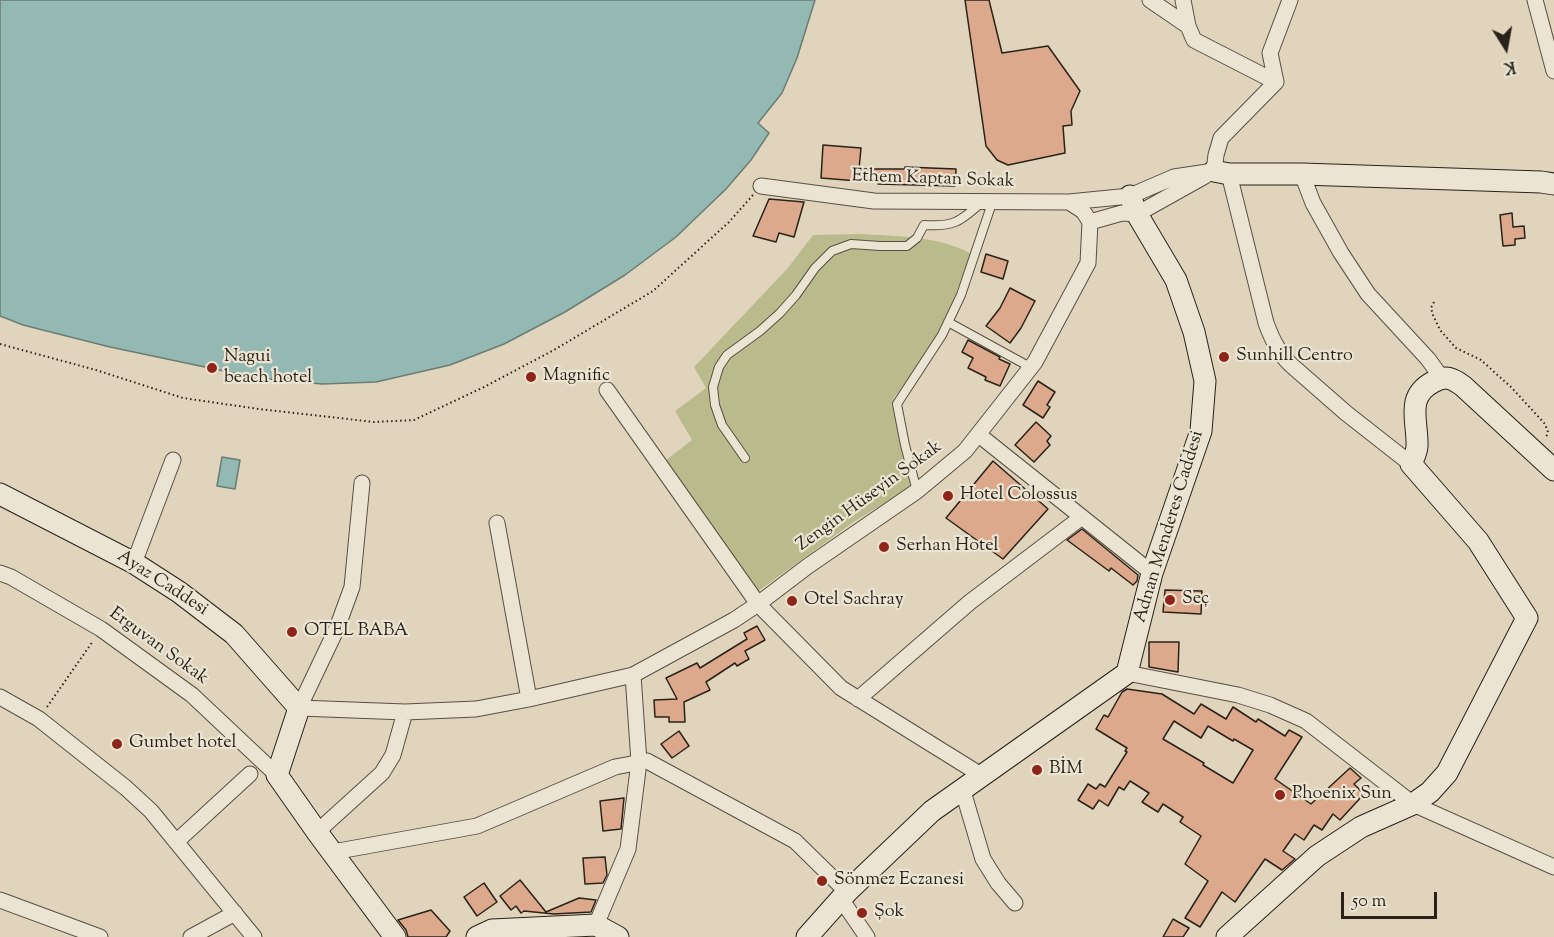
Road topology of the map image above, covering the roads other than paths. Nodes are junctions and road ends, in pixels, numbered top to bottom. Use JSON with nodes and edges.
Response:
{"nodes":[{"id":1,"x":1150,"y":0,"type":"edge"},
{"id":2,"x":1183,"y":0,"type":"edge"},
{"id":3,"x":1290,"y":0,"type":"edge"},
{"id":4,"x":1535,"y":0,"type":"edge"},
{"id":5,"x":1188,"y":26,"type":"junction"},
{"id":6,"x":1554,"y":71,"type":"edge"},
{"id":7,"x":1276,"y":82,"type":"junction"},
{"id":8,"x":1222,"y":172,"type":"junction"},
{"id":9,"x":1302,"y":174,"type":"junction"},
{"id":10,"x":1554,"y":184,"type":"edge"},
{"id":11,"x":761,"y":186,"type":"road end"},
{"id":12,"x":987,"y":202,"type":"junction"},
{"id":13,"x":1069,"y":202,"type":"junction"},
{"id":14,"x":1134,"y":205,"type":"junction"},
{"id":15,"x":1090,"y":222,"type":"junction"},
{"id":16,"x":948,"y":322,"type":"junction"},
{"id":17,"x":1030,"y":367,"type":"junction"},
{"id":18,"x":1441,"y":377,"type":"junction"},
{"id":19,"x":607,"y":390,"type":"dead end"},
{"id":20,"x":979,"y":435,"type":"junction"},
{"id":21,"x":745,"y":458,"type":"dead end"},
{"id":22,"x":173,"y":460,"type":"dead end"},
{"id":23,"x":1410,"y":464,"type":"junction"},
{"id":24,"x":1554,"y":470,"type":"edge"},
{"id":25,"x":362,"y":483,"type":"dead end"},
{"id":26,"x":917,"y":491,"type":"junction"},
{"id":27,"x":0,"y":494,"type":"edge"},
{"id":28,"x":1082,"y":516,"type":"junction"},
{"id":29,"x":497,"y":523,"type":"dead end"},
{"id":30,"x":134,"y":563,"type":"junction"},
{"id":31,"x":0,"y":573,"type":"edge"},
{"id":32,"x":1152,"y":573,"type":"junction"},
{"id":33,"x":758,"y":604,"type":"junction"},
{"id":34,"x":1127,"y":673,"type":"junction"},
{"id":35,"x":633,"y":675,"type":"junction"},
{"id":36,"x":0,"y":697,"type":"edge"},
{"id":37,"x":529,"y":699,"type":"junction"},
{"id":38,"x":858,"y":699,"type":"junction"},
{"id":39,"x":299,"y":708,"type":"junction"},
{"id":40,"x":405,"y":712,"type":"junction"},
{"id":41,"x":639,"y":762,"type":"junction"},
{"id":42,"x":250,"y":774,"type":"dead end"},
{"id":43,"x":278,"y":775,"type":"junction"},
{"id":44,"x":981,"y":775,"type":"junction"},
{"id":45,"x":962,"y":788,"type":"junction"},
{"id":46,"x":1413,"y":804,"type":"junction"},
{"id":47,"x":317,"y":832,"type":"junction"},
{"id":48,"x":176,"y":842,"type":"junction"},
{"id":49,"x":333,"y":852,"type":"junction"},
{"id":50,"x":1554,"y":867,"type":"edge"},
{"id":51,"x":844,"y":895,"type":"junction"},
{"id":52,"x":0,"y":900,"type":"edge"},
{"id":53,"x":1015,"y":903,"type":"dead end"},
{"id":54,"x":236,"y":913,"type":"junction"},
{"id":55,"x":596,"y":925,"type":"junction"},
{"id":56,"x":100,"y":937,"type":"edge"},
{"id":57,"x":191,"y":937,"type":"edge"},
{"id":58,"x":254,"y":937,"type":"edge"},
{"id":59,"x":395,"y":937,"type":"edge"},
{"id":60,"x":477,"y":937,"type":"edge"},
{"id":61,"x":618,"y":937,"type":"edge"},
{"id":62,"x":807,"y":937,"type":"edge"},
{"id":63,"x":867,"y":937,"type":"edge"},
{"id":64,"x":1227,"y":937,"type":"edge"}],
"edges":[{"from":1,"to":5,"type":"street"},
{"from":2,"to":5,"type":"street"},
{"from":3,"to":7,"type":"street"},
{"from":4,"to":6,"type":"street"},
{"from":5,"to":7,"type":"street"},
{"from":7,"to":8,"type":"street"},
{"from":8,"to":9,"type":"street"},
{"from":8,"to":14,"type":"street","name":"Ethem Kaptan Sokak"},
{"from":8,"to":23,"type":"street"},
{"from":9,"to":10,"type":"street"},
{"from":9,"to":18,"type":"street"},
{"from":11,"to":12,"type":"street","name":"Ethem Kaptan Sokak"},
{"from":12,"to":13,"type":"street","name":"Ethem Kaptan Sokak"},
{"from":12,"to":16,"type":"lane"},
{"from":12,"to":21,"type":"lane"},
{"from":13,"to":14,"type":"street","name":"Ethem Kaptan Sokak"},
{"from":13,"to":15,"type":"street"},
{"from":14,"to":15,"type":"street","name":"Ethem Kaptan Sokak"},
{"from":14,"to":32,"type":"street","name":"Adnan Menderes Caddesi"},
{"from":15,"to":17,"type":"street","name":"Zengin Hüseyin Sokak"},
{"from":16,"to":17,"type":"lane"},
{"from":16,"to":26,"type":"lane"},
{"from":17,"to":20,"type":"street","name":"Zengin Hüseyin Sokak"},
{"from":18,"to":23,"type":"street"},
{"from":18,"to":24,"type":"street"},
{"from":19,"to":33,"type":"street"},
{"from":20,"to":26,"type":"street","name":"Zengin Hüseyin Sokak"},
{"from":20,"to":28,"type":"street"},
{"from":22,"to":30,"type":"street"},
{"from":23,"to":46,"type":"street"},
{"from":25,"to":39,"type":"street"},
{"from":26,"to":33,"type":"street","name":"Zengin Hüseyin Sokak"},
{"from":27,"to":30,"type":"street","name":"Ayaz Caddesi"},
{"from":28,"to":32,"type":"street"},
{"from":28,"to":38,"type":"street"},
{"from":29,"to":37,"type":"street"},
{"from":30,"to":39,"type":"street","name":"Ayaz Caddesi"},
{"from":31,"to":43,"type":"street","name":"Erguvan Sokak"},
{"from":32,"to":34,"type":"street","name":"Adnan Menderes Caddesi"},
{"from":33,"to":35,"type":"street","name":"Zengin Hüseyin Sokak"},
{"from":33,"to":38,"type":"street"},
{"from":34,"to":44,"type":"street"},
{"from":34,"to":46,"type":"street"},
{"from":35,"to":37,"type":"street","name":"Zengin Hüseyin Sokak"},
{"from":35,"to":41,"type":"street"},
{"from":36,"to":48,"type":"street"},
{"from":37,"to":40,"type":"street","name":"Zengin Hüseyin Sokak"},
{"from":38,"to":44,"type":"street"},
{"from":39,"to":40,"type":"street","name":"Zengin Hüseyin Sokak"},
{"from":39,"to":43,"type":"street"},
{"from":40,"to":47,"type":"street"},
{"from":41,"to":49,"type":"street"},
{"from":41,"to":51,"type":"street"},
{"from":41,"to":55,"type":"street"},
{"from":42,"to":48,"type":"street"},
{"from":43,"to":47,"type":"street"},
{"from":44,"to":45,"type":"street"},
{"from":45,"to":51,"type":"street"},
{"from":45,"to":53,"type":"street"},
{"from":46,"to":50,"type":"street"},
{"from":46,"to":64,"type":"street"},
{"from":47,"to":49,"type":"street"},
{"from":48,"to":54,"type":"street"},
{"from":49,"to":59,"type":"street"},
{"from":51,"to":62,"type":"street"},
{"from":51,"to":63,"type":"street"},
{"from":52,"to":56,"type":"street"},
{"from":54,"to":57,"type":"street"},
{"from":54,"to":58,"type":"street"},
{"from":55,"to":60,"type":"street"},
{"from":55,"to":61,"type":"street"}]}
